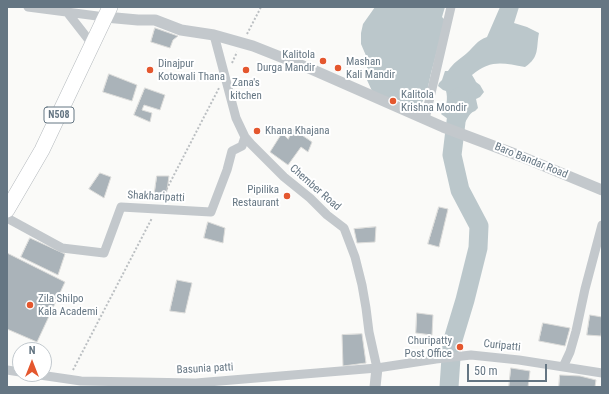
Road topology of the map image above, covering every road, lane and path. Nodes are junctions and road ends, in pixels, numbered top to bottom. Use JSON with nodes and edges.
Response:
{"nodes":[{"id":1,"x":28,"y":7,"type":"edge"},
{"id":2,"x":261,"y":7,"type":"edge"},
{"id":3,"x":451,"y":7,"type":"edge"},
{"id":4,"x":67,"y":12,"type":"junction"},
{"id":5,"x":107,"y":12,"type":"edge"},
{"id":6,"x":214,"y":35,"type":"junction"},
{"id":7,"x":242,"y":43,"type":"junction"},
{"id":8,"x":92,"y":44,"type":"junction"},
{"id":9,"x":231,"y":64,"type":"dead end"},
{"id":10,"x":220,"y":85,"type":"dead end"},
{"id":11,"x":425,"y":119,"type":"junction"},
{"id":12,"x":245,"y":137,"type":"junction"},
{"id":13,"x":602,"y":190,"type":"edge"},
{"id":14,"x":158,"y":204,"type":"dead end"},
{"id":15,"x":7,"y":210,"type":"edge"},
{"id":16,"x":155,"y":212,"type":"dead end"},
{"id":17,"x":7,"y":218,"type":"edge"},
{"id":18,"x":602,"y":225,"type":"edge"},
{"id":19,"x":436,"y":358,"type":"joint"},
{"id":20,"x":563,"y":367,"type":"junction"},
{"id":21,"x":377,"y":368,"type":"junction"},
{"id":22,"x":71,"y":373,"type":"dead end"},
{"id":23,"x":602,"y":373,"type":"edge"},
{"id":24,"x":52,"y":377,"type":"edge"},
{"id":25,"x":181,"y":385,"type":"edge"},
{"id":26,"x":375,"y":387,"type":"edge"}],
"edges":[{"from":1,"to":4,"type":"street"},
{"from":2,"to":7,"type":"path"},
{"from":3,"to":11,"type":"street"},
{"from":4,"to":5,"type":"street"},
{"from":4,"to":8,"type":"street"},
{"from":5,"to":6,"type":"street","name":"Baro Bandar Road"},
{"from":5,"to":8,"type":"highway","number":"N508"},
{"from":6,"to":7,"type":"street","name":"Baro Bandar Road"},
{"from":6,"to":12,"type":"street","name":"Chember Road"},
{"from":7,"to":9,"type":"path"},
{"from":7,"to":11,"type":"street","name":"Baro Bandar Road"},
{"from":8,"to":15,"type":"highway","number":"N508"},
{"from":10,"to":14,"type":"path"},
{"from":11,"to":13,"type":"street","name":"Baro Bandar Road"},
{"from":12,"to":17,"type":"street","name":"Shakharipatti"},
{"from":12,"to":21,"type":"street","name":"Chember Road"},
{"from":16,"to":22,"type":"path"},
{"from":18,"to":20,"type":"street"},
{"from":19,"to":20,"type":"street","name":"Curipatti"},
{"from":19,"to":21,"type":"street","name":"Basunia patti"},
{"from":20,"to":23,"type":"street","name":"Curipatti"},
{"from":21,"to":25,"type":"street","name":"Basunia patti"},
{"from":21,"to":26,"type":"street"},
{"from":24,"to":25,"type":"street","name":"Basunia patti"}]}
